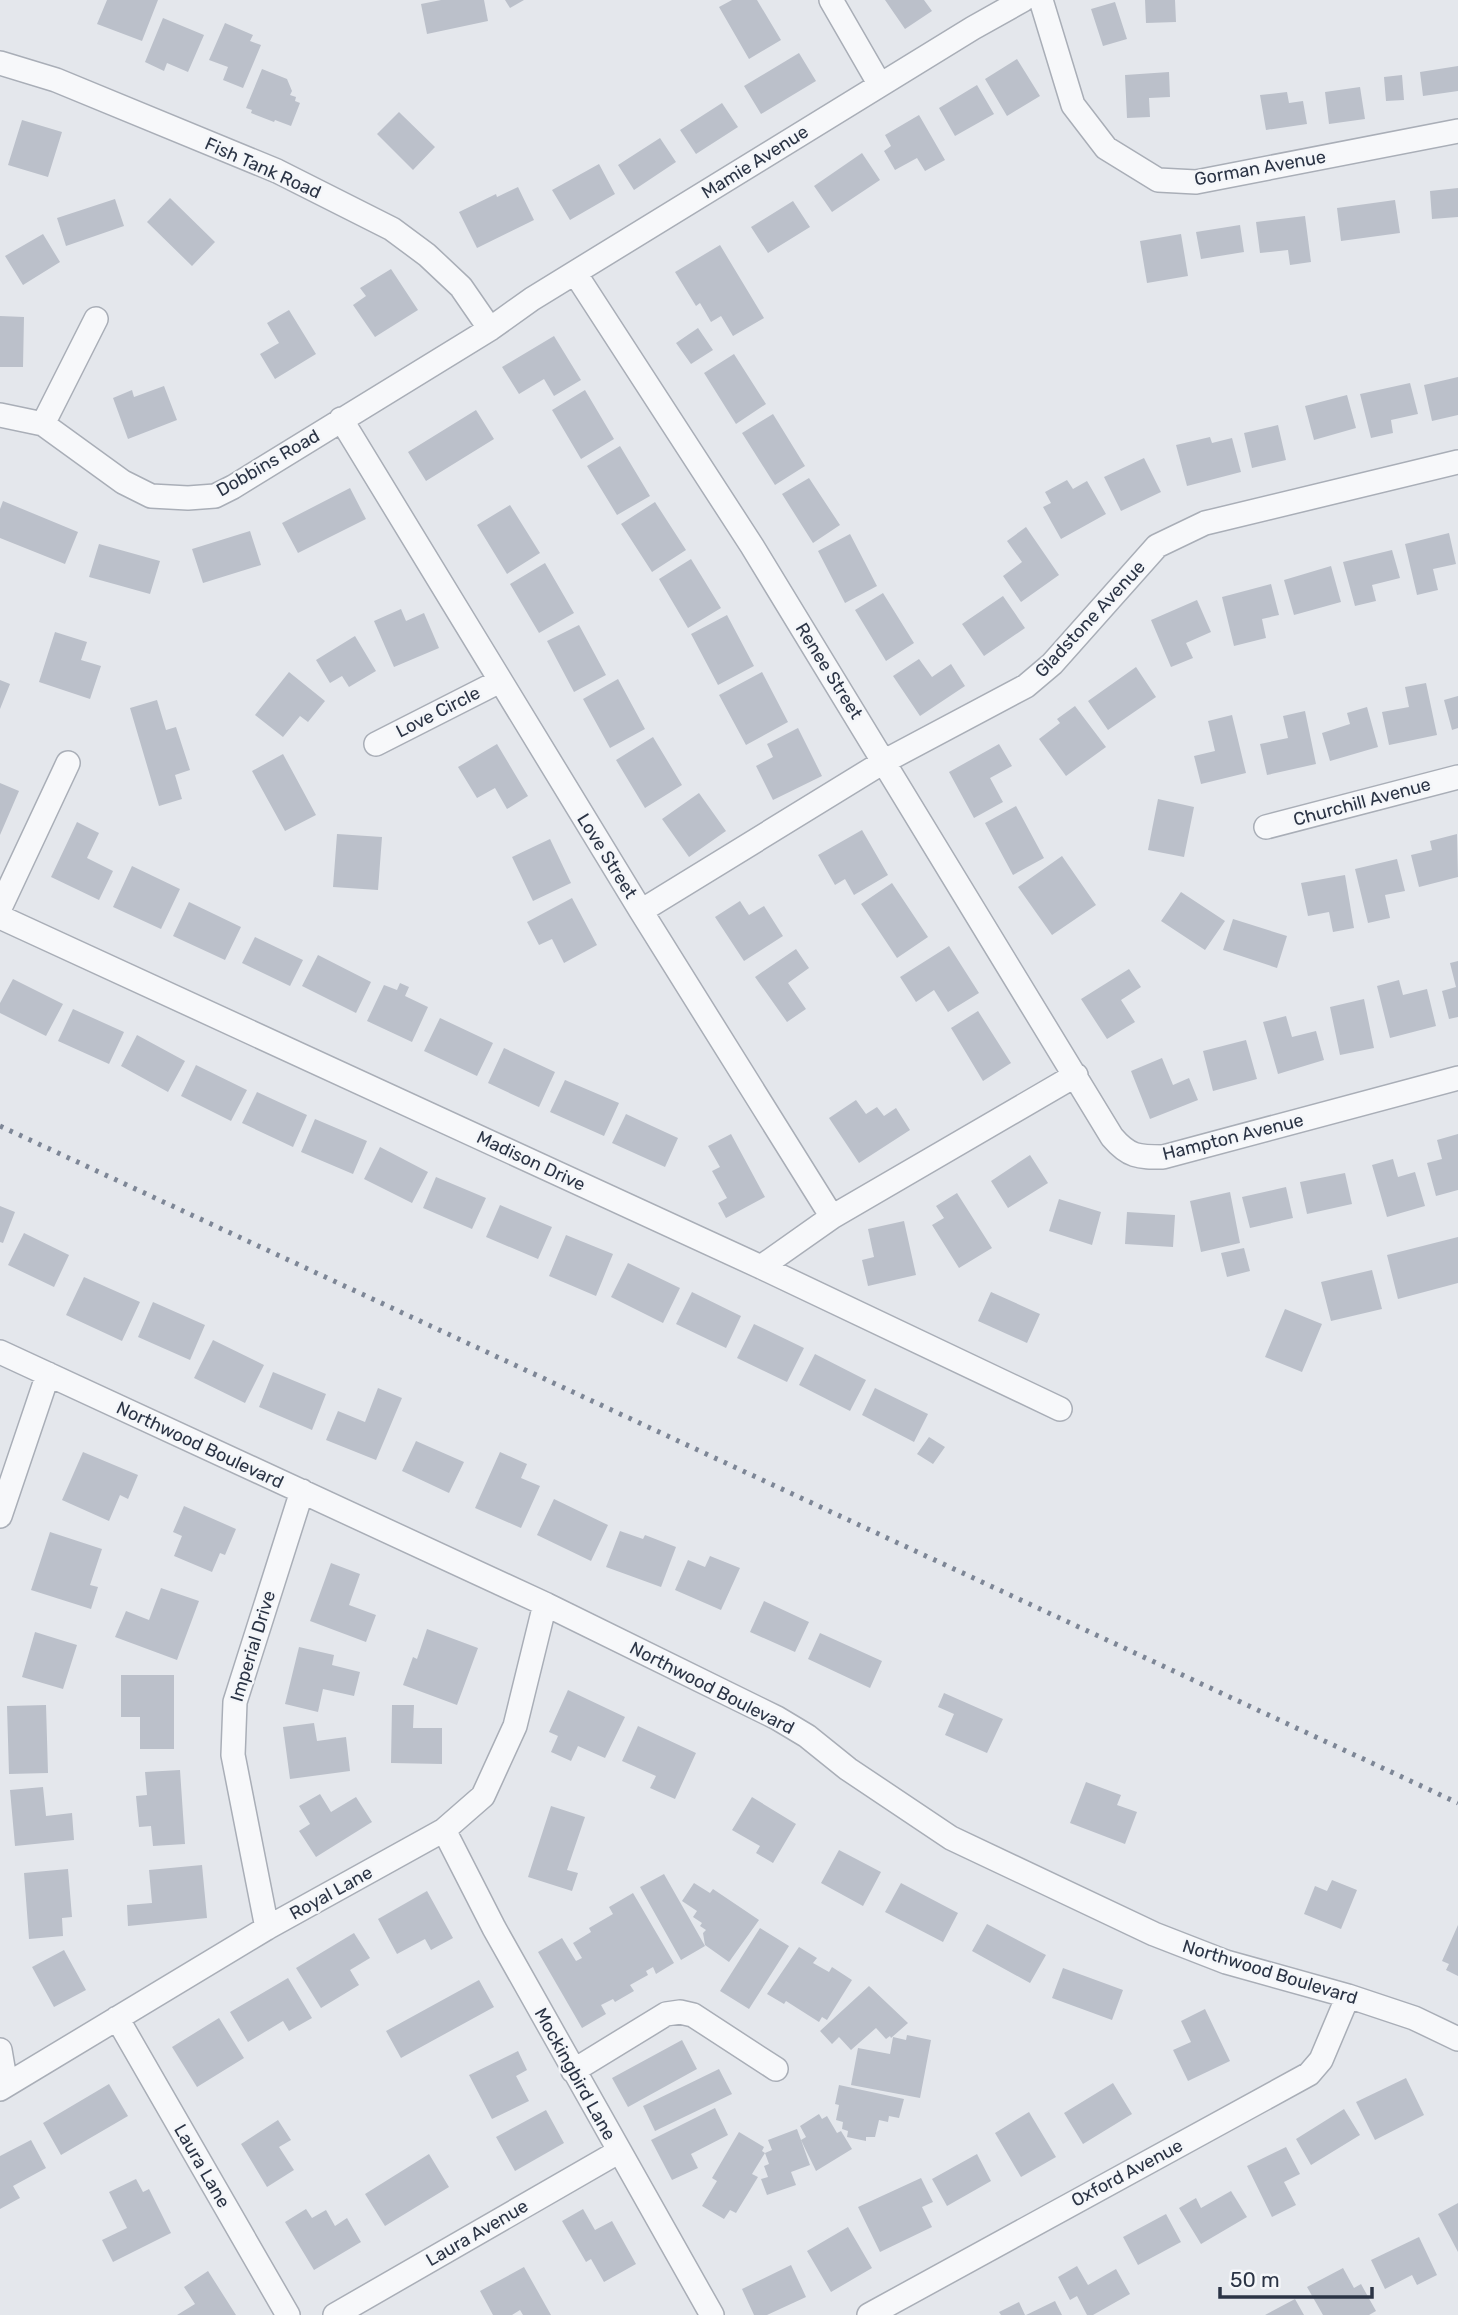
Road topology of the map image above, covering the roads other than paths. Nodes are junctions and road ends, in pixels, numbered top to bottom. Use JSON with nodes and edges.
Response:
{"nodes":[{"id":1,"x":831,"y":0,"type":"edge"},
{"id":2,"x":1023,"y":0,"type":"edge"},
{"id":3,"x":1041,"y":0,"type":"edge"},
{"id":4,"x":0,"y":63,"type":"edge"},
{"id":5,"x":880,"y":85,"type":"junction"},
{"id":6,"x":1458,"y":131,"type":"edge"},
{"id":7,"x":575,"y":273,"type":"junction"},
{"id":8,"x":96,"y":319,"type":"dead end"},
{"id":9,"x":490,"y":329,"type":"junction"},
{"id":10,"x":0,"y":415,"type":"edge"},
{"id":11,"x":341,"y":419,"type":"junction"},
{"id":12,"x":43,"y":424,"type":"junction"},
{"id":13,"x":1458,"y":462,"type":"edge"},
{"id":14,"x":500,"y":681,"type":"junction"},
{"id":15,"x":376,"y":744,"type":"dead end"},
{"id":16,"x":885,"y":761,"type":"junction"},
{"id":17,"x":68,"y":763,"type":"dead end"},
{"id":18,"x":1458,"y":776,"type":"edge"},
{"id":19,"x":1266,"y":827,"type":"dead end"},
{"id":20,"x":0,"y":908,"type":"edge"},
{"id":21,"x":641,"y":911,"type":"junction"},
{"id":22,"x":0,"y":917,"type":"edge"},
{"id":23,"x":1076,"y":1076,"type":"junction"},
{"id":24,"x":1458,"y":1079,"type":"edge"},
{"id":25,"x":832,"y":1217,"type":"junction"},
{"id":26,"x":761,"y":1267,"type":"junction"},
{"id":27,"x":0,"y":1352,"type":"edge"},
{"id":28,"x":48,"y":1374,"type":"junction"},
{"id":29,"x":1060,"y":1409,"type":"dead end"},
{"id":30,"x":302,"y":1491,"type":"junction"},
{"id":31,"x":0,"y":1516,"type":"edge"},
{"id":32,"x":545,"y":1604,"type":"junction"},
{"id":33,"x":444,"y":1830,"type":"junction"},
{"id":34,"x":267,"y":1928,"type":"junction"},
{"id":35,"x":1348,"y":1996,"type":"junction"},
{"id":36,"x":117,"y":2018,"type":"junction"},
{"id":37,"x":1458,"y":2039,"type":"edge"},
{"id":38,"x":0,"y":2050,"type":"edge"},
{"id":39,"x":776,"y":2069,"type":"dead end"},
{"id":40,"x":573,"y":2071,"type":"junction"},
{"id":41,"x":3,"y":2087,"type":"edge"},
{"id":42,"x":618,"y":2152,"type":"junction"},
{"id":43,"x":288,"y":2315,"type":"edge"},
{"id":44,"x":335,"y":2315,"type":"edge"},
{"id":45,"x":712,"y":2315,"type":"edge"},
{"id":46,"x":869,"y":2315,"type":"edge"}],
"edges":[{"from":1,"to":5,"type":"street"},
{"from":2,"to":5,"type":"street","name":"Mamie Avenue"},
{"from":3,"to":6,"type":"street","name":"Gorman Avenue"},
{"from":4,"to":9,"type":"street","name":"Fish Tank Road"},
{"from":5,"to":7,"type":"street","name":"Mamie Avenue"},
{"from":7,"to":9,"type":"street","name":"Mamie Avenue"},
{"from":7,"to":16,"type":"street","name":"Renee Street"},
{"from":8,"to":12,"type":"street"},
{"from":9,"to":11,"type":"street","name":"Dobbins Road"},
{"from":10,"to":12,"type":"street","name":"Dobbins Road"},
{"from":11,"to":12,"type":"street","name":"Dobbins Road"},
{"from":11,"to":14,"type":"street","name":"Love Street"},
{"from":13,"to":16,"type":"street","name":"Gladstone Avenue"},
{"from":14,"to":15,"type":"street","name":"Love Circle"},
{"from":14,"to":21,"type":"street","name":"Love Street"},
{"from":16,"to":21,"type":"street","name":"Gladstone Avenue"},
{"from":16,"to":23,"type":"street","name":"Renee Street"},
{"from":17,"to":20,"type":"street"},
{"from":18,"to":19,"type":"street","name":"Churchill Avenue"},
{"from":21,"to":25,"type":"street","name":"Love Street"},
{"from":22,"to":26,"type":"street","name":"Madison Drive"},
{"from":23,"to":24,"type":"street","name":"Hampton Avenue"},
{"from":23,"to":25,"type":"street"},
{"from":25,"to":26,"type":"street"},
{"from":26,"to":29,"type":"street","name":"Madison Drive"},
{"from":27,"to":28,"type":"street","name":"Northwood Boulevard"},
{"from":28,"to":30,"type":"street","name":"Northwood Boulevard"},
{"from":28,"to":31,"type":"street"},
{"from":30,"to":32,"type":"street","name":"Northwood Boulevard"},
{"from":30,"to":34,"type":"street","name":"Imperial Drive"},
{"from":32,"to":33,"type":"street","name":"Royal Lane"},
{"from":32,"to":35,"type":"street","name":"Northwood Boulevard"},
{"from":33,"to":34,"type":"street","name":"Royal Lane"},
{"from":33,"to":40,"type":"street","name":"Mockingbird Lane"},
{"from":34,"to":36,"type":"street","name":"Royal Lane"},
{"from":35,"to":37,"type":"street","name":"Northwood Boulevard"},
{"from":35,"to":46,"type":"street","name":"Oxford Avenue"},
{"from":36,"to":41,"type":"street","name":"Royal Lane"},
{"from":36,"to":43,"type":"street","name":"Laura Lane"},
{"from":38,"to":41,"type":"street"},
{"from":39,"to":40,"type":"street"},
{"from":40,"to":42,"type":"street","name":"Mockingbird Lane"},
{"from":42,"to":44,"type":"street","name":"Laura Avenue"},
{"from":42,"to":45,"type":"street","name":"Mockingbird Lane"}]}
